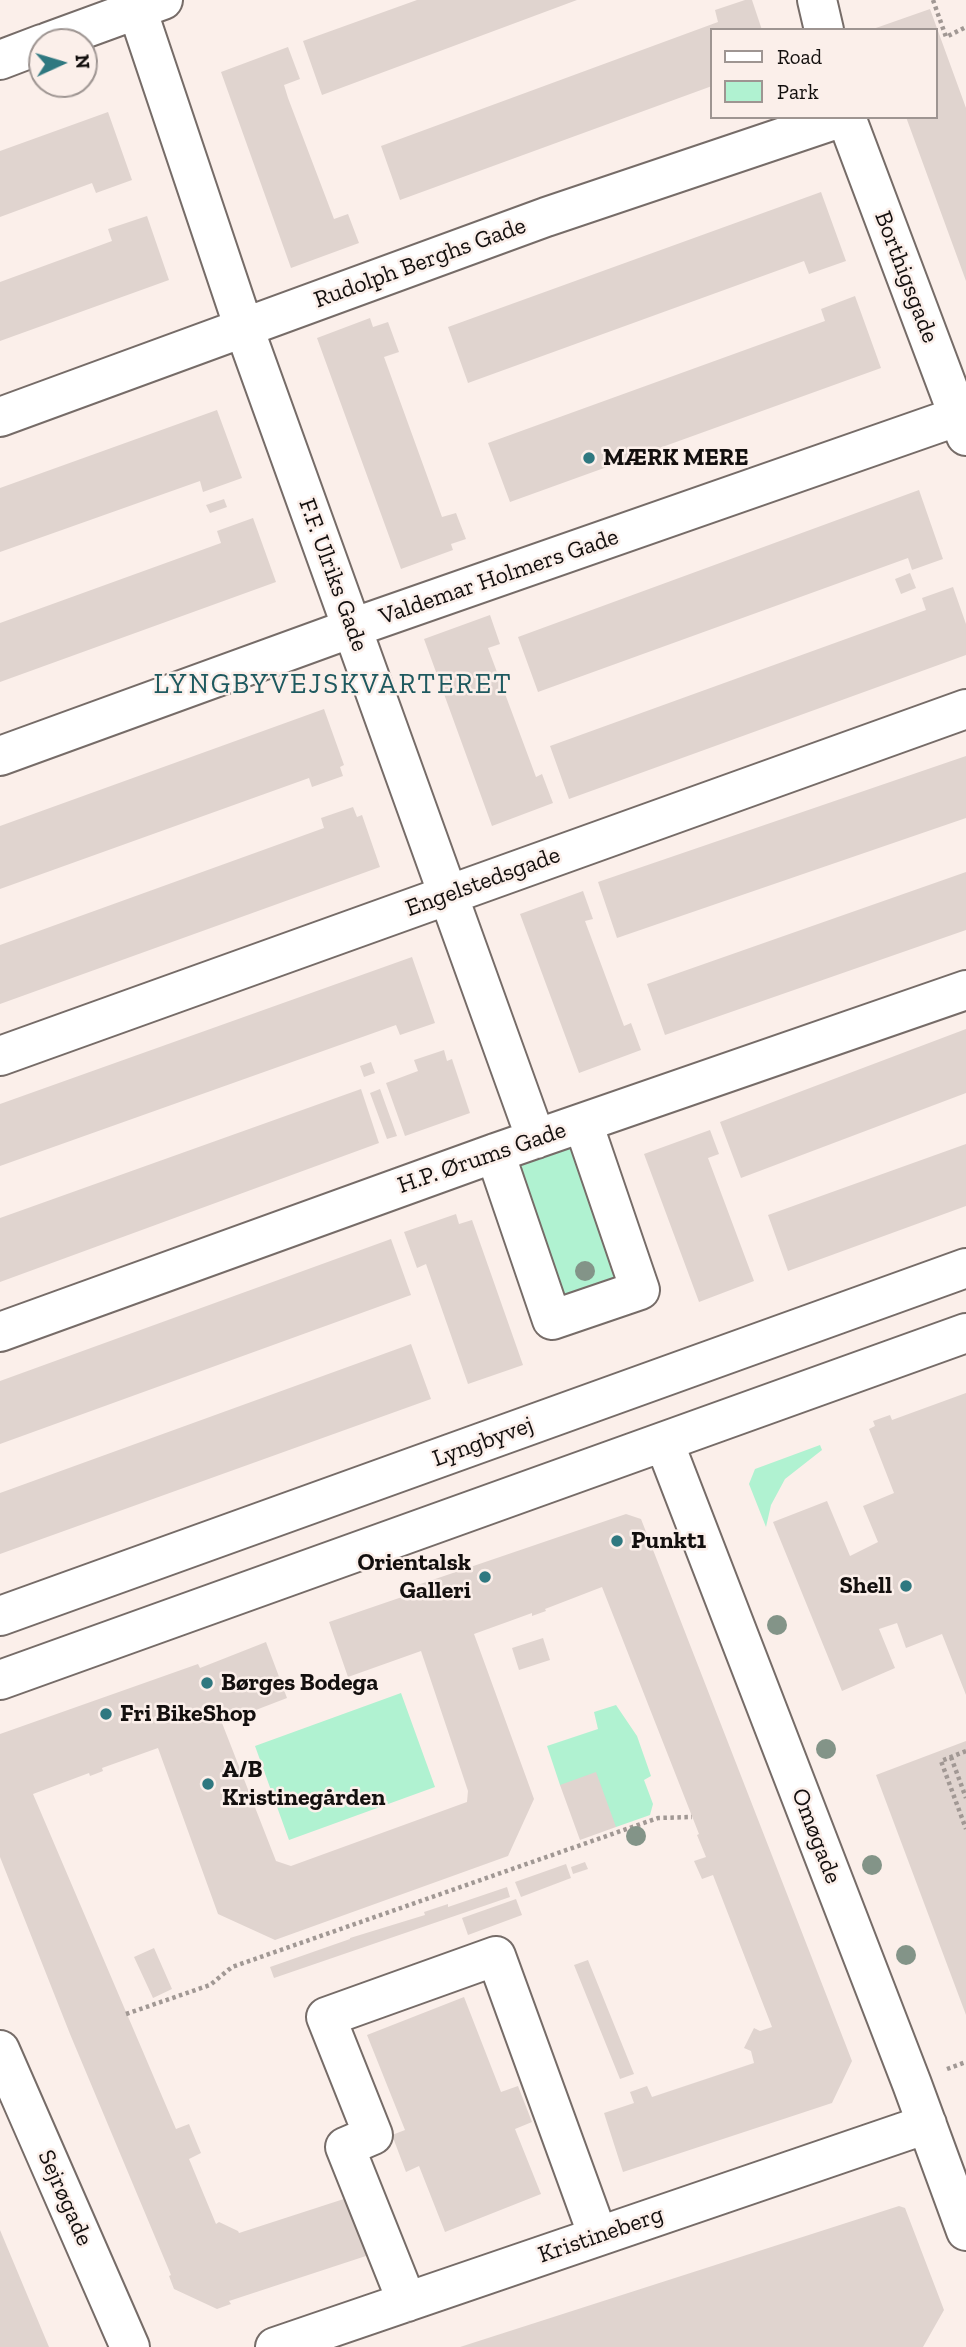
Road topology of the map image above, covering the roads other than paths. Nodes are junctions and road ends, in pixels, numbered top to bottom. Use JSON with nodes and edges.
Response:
{"nodes":[{"id":1,"x":817,"y":0,"type":"edge"},
{"id":2,"x":151,"y":3,"type":"edge"},
{"id":3,"x":85,"y":28,"type":"edge"},
{"id":4,"x":824,"y":28,"type":"edge"},
{"id":5,"x":28,"y":49,"type":"edge"},
{"id":6,"x":0,"y":60,"type":"edge"},
{"id":7,"x":838,"y":119,"type":"edge"},
{"id":8,"x":845,"y":119,"type":"edge"},
{"id":9,"x":244,"y":328,"type":"junction"},
{"id":10,"x":0,"y":417,"type":"edge"},
{"id":11,"x":962,"y":426,"type":"edge"},
{"id":12,"x":352,"y":628,"type":"junction"},
{"id":13,"x":966,"y":709,"type":"edge"},
{"id":14,"x":0,"y":756,"type":"edge"},
{"id":15,"x":448,"y":894,"type":"junction"},
{"id":16,"x":966,"y":990,"type":"edge"},
{"id":17,"x":0,"y":1056,"type":"edge"},
{"id":18,"x":583,"y":1123,"type":"junction"},
{"id":19,"x":536,"y":1139,"type":"junction"},
{"id":20,"x":495,"y":1153,"type":"junction"},
{"id":21,"x":966,"y":1268,"type":"edge"},
{"id":22,"x":0,"y":1332,"type":"edge"},
{"id":23,"x":966,"y":1333,"type":"edge"},
{"id":24,"x":664,"y":1442,"type":"junction"},
{"id":25,"x":0,"y":1616,"type":"edge"},
{"id":26,"x":0,"y":1680,"type":"edge"},
{"id":27,"x":0,"y":2050,"type":"edge"},
{"id":28,"x":927,"y":2124,"type":"junction"},
{"id":29,"x":966,"y":2231,"type":"edge"},
{"id":30,"x":598,"y":2236,"type":"junction"},
{"id":31,"x":407,"y":2302,"type":"junction"},
{"id":32,"x":130,"y":2347,"type":"edge"},
{"id":33,"x":275,"y":2347,"type":"edge"}],
"edges":[{"from":1,"to":4,"type":"street"},
{"from":2,"to":3,"type":"street"},
{"from":2,"to":9,"type":"street","name":"F.F. Ulriks Gade"},
{"from":5,"to":6,"type":"street"},
{"from":7,"to":9,"type":"street","name":"Rudolph Berghs Gade"},
{"from":8,"to":11,"type":"street","name":"Borthigsgade"},
{"from":9,"to":10,"type":"street","name":"Rudolph Berghs Gade"},
{"from":9,"to":12,"type":"street","name":"F.F. Ulriks Gade"},
{"from":11,"to":12,"type":"street","name":"Valdemar Holmers Gade"},
{"from":12,"to":14,"type":"street","name":"Valdemar Holmers Gade"},
{"from":12,"to":15,"type":"street","name":"F.F. Ulriks Gade"},
{"from":13,"to":15,"type":"street","name":"Engelstedsgade"},
{"from":15,"to":17,"type":"street","name":"Engelstedsgade"},
{"from":15,"to":19,"type":"street","name":"F.F. Ulriks Gade"},
{"from":16,"to":18,"type":"street","name":"H.P. Ørums Gade"},
{"from":18,"to":19,"type":"street","name":"H.P. Ørums Gade"},
{"from":18,"to":20,"type":"street"},
{"from":19,"to":20,"type":"street","name":"H.P. Ørums Gade"},
{"from":20,"to":22,"type":"street","name":"H.P. Ørums Gade"},
{"from":21,"to":25,"type":"street","name":"Lyngbyvej"},
{"from":23,"to":24,"type":"street"},
{"from":24,"to":26,"type":"street"},
{"from":24,"to":28,"type":"street","name":"Omøgade"},
{"from":27,"to":32,"type":"street","name":"Sejrøgade"},
{"from":28,"to":29,"type":"street","name":"Omøgade"},
{"from":28,"to":30,"type":"street","name":"Kristineberg"},
{"from":30,"to":31,"type":"street","name":"Kristineberg"},
{"from":30,"to":31,"type":"street"},
{"from":31,"to":33,"type":"street","name":"Kristineberg"}]}
